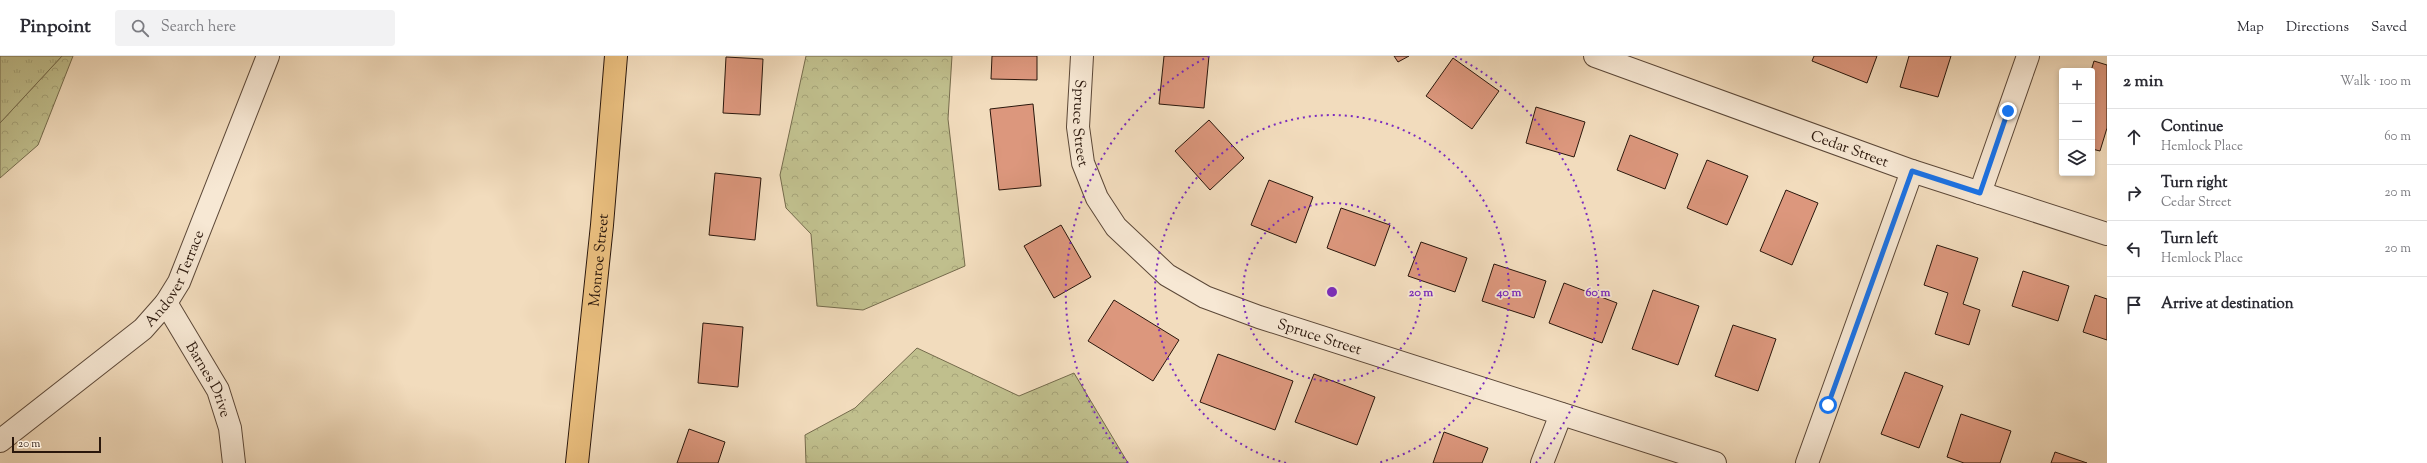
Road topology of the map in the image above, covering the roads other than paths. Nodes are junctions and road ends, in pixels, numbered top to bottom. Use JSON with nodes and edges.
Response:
{"nodes":[{"id":1,"x":268,"y":56,"type":"edge"},
{"id":2,"x":616,"y":56,"type":"edge"},
{"id":3,"x":1082,"y":56,"type":"edge"},
{"id":4,"x":1595,"y":56,"type":"edge"},
{"id":5,"x":2028,"y":56,"type":"edge"},
{"id":6,"x":1912,"y":171,"type":"junction"},
{"id":7,"x":1980,"y":193,"type":"junction"},
{"id":8,"x":2107,"y":234,"type":"edge"},
{"id":9,"x":166,"y":303,"type":"junction"},
{"id":10,"x":1561,"y":414,"type":"junction"},
{"id":11,"x":0,"y":441,"type":"edge"},
{"id":12,"x":234,"y":463,"type":"edge"},
{"id":13,"x":577,"y":463,"type":"edge"},
{"id":14,"x":1542,"y":463,"type":"edge"},
{"id":15,"x":1715,"y":463,"type":"edge"},
{"id":16,"x":1807,"y":463,"type":"edge"}],
"edges":[{"from":1,"to":9,"type":"street","name":"Andover Terrace"},
{"from":2,"to":13,"type":"main road","name":"Monroe Street"},
{"from":3,"to":10,"type":"street","name":"Spruce Street"},
{"from":4,"to":6,"type":"street","name":"Cedar Street"},
{"from":5,"to":7,"type":"street"},
{"from":6,"to":7,"type":"street","name":"Cedar Street"},
{"from":6,"to":16,"type":"street"},
{"from":7,"to":8,"type":"street","name":"Cedar Street"},
{"from":9,"to":11,"type":"street","name":"Andover Terrace"},
{"from":9,"to":12,"type":"street","name":"Barnes Drive"},
{"from":10,"to":14,"type":"street"},
{"from":10,"to":15,"type":"street","name":"Spruce Street"}]}
